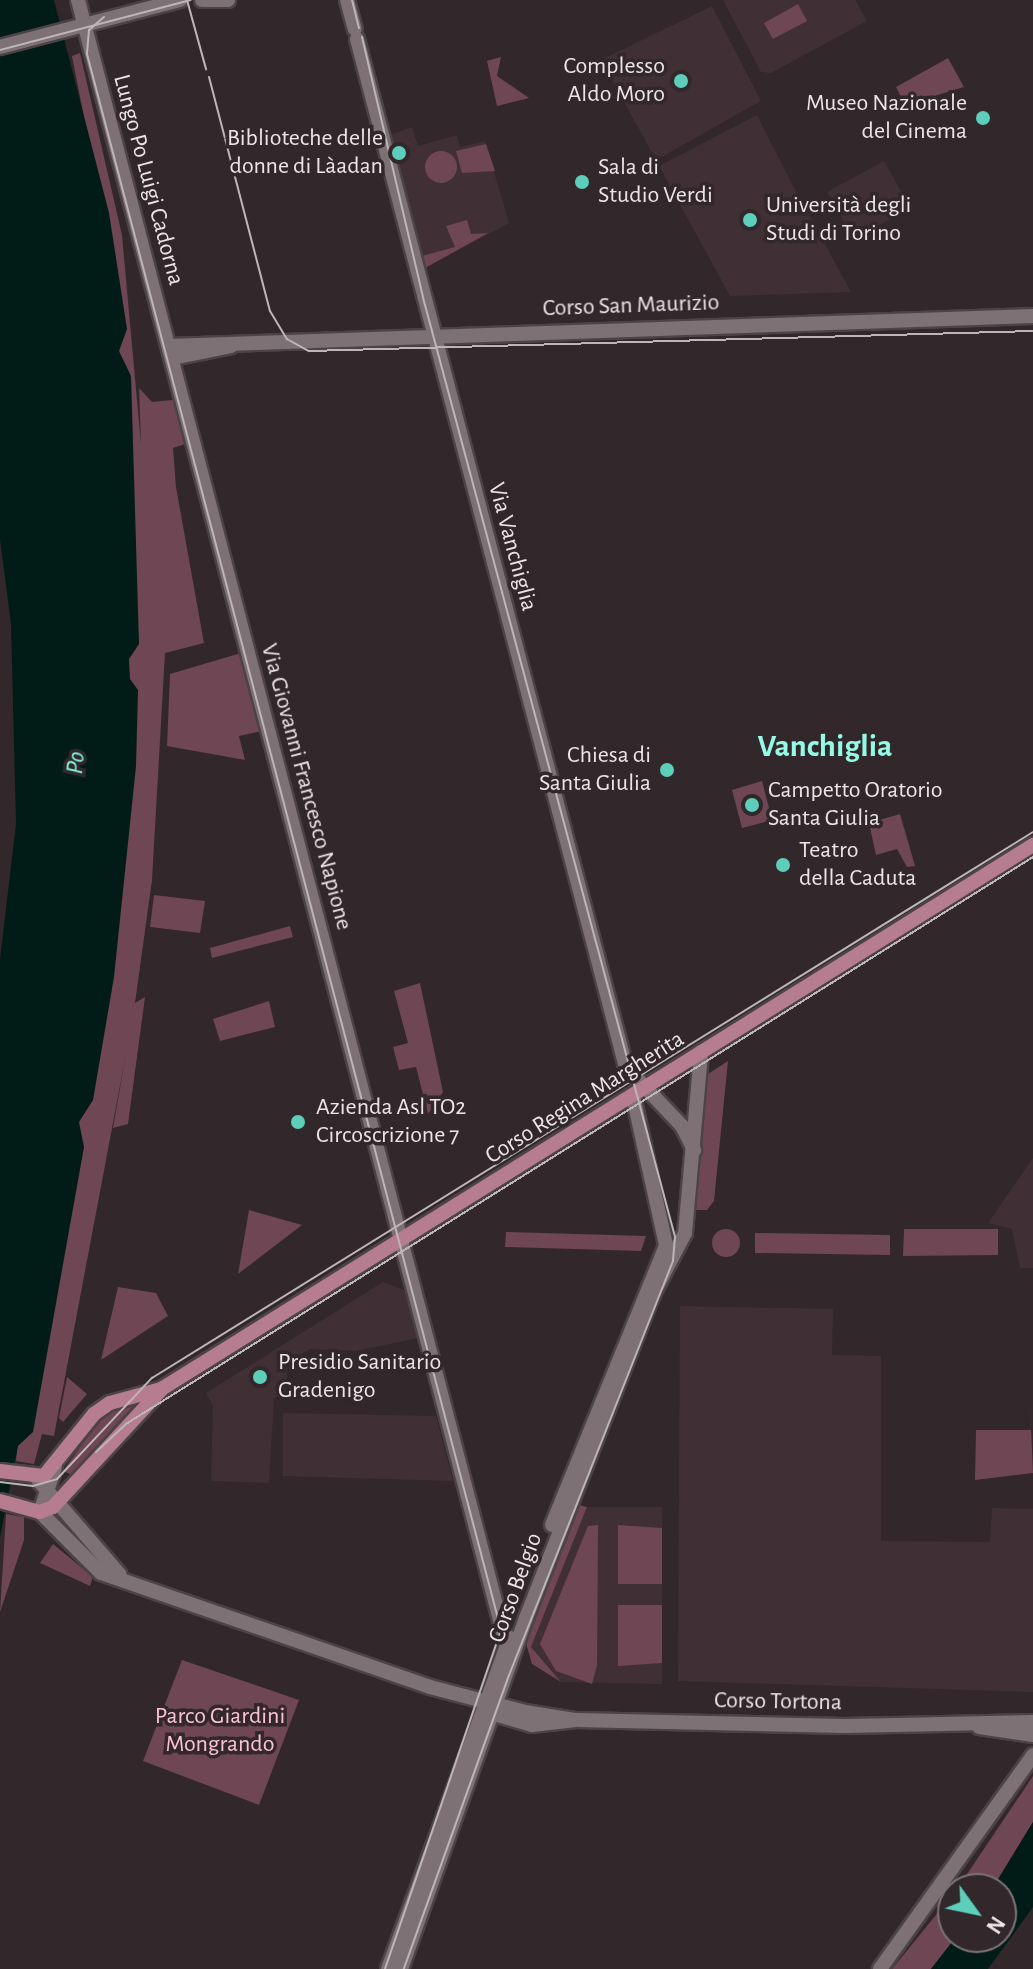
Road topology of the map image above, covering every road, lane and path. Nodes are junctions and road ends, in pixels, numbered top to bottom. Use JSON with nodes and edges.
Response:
{"nodes":[{"id":1,"x":78,"y":0,"type":"edge"},
{"id":2,"x":180,"y":0,"type":"edge"},
{"id":3,"x":202,"y":0,"type":"edge"},
{"id":4,"x":228,"y":0,"type":"edge"},
{"id":5,"x":347,"y":0,"type":"edge"},
{"id":6,"x":85,"y":25,"type":"junction"},
{"id":7,"x":0,"y":47,"type":"edge"},
{"id":8,"x":1033,"y":316,"type":"edge"},
{"id":9,"x":432,"y":334,"type":"junction"},
{"id":10,"x":171,"y":352,"type":"junction"},
{"id":11,"x":1033,"y":845,"type":"edge"},
{"id":12,"x":701,"y":1052,"type":"junction"},
{"id":13,"x":640,"y":1092,"type":"junction"},
{"id":14,"x":694,"y":1150,"type":"junction"},
{"id":15,"x":401,"y":1239,"type":"junction"},
{"id":16,"x":161,"y":1389,"type":"junction"},
{"id":17,"x":55,"y":1467,"type":"junction"},
{"id":18,"x":0,"y":1471,"type":"edge"},
{"id":19,"x":22,"y":1476,"type":"junction"},
{"id":20,"x":45,"y":1485,"type":"junction"},
{"id":21,"x":0,"y":1501,"type":"edge"},
{"id":22,"x":59,"y":1502,"type":"junction"},
{"id":23,"x":40,"y":1512,"type":"junction"},
{"id":24,"x":120,"y":1575,"type":"junction"},
{"id":25,"x":507,"y":1647,"type":"junction"},
{"id":26,"x":488,"y":1706,"type":"junction"},
{"id":27,"x":1033,"y":1722,"type":"edge"},
{"id":28,"x":979,"y":1727,"type":"junction"},
{"id":29,"x":1033,"y":1735,"type":"edge"},
{"id":30,"x":1033,"y":1755,"type":"edge"},
{"id":31,"x":388,"y":1969,"type":"edge"},
{"id":32,"x":401,"y":1969,"type":"edge"},
{"id":33,"x":880,"y":1969,"type":"edge"}],
"edges":[{"from":1,"to":6,"type":"main road","name":"Lungo Po Luigi Cadorna"},
{"from":2,"to":6,"type":"main road"},
{"from":3,"to":4,"type":"main road"},
{"from":5,"to":9,"type":"main road","name":"Via Vanchiglia"},
{"from":6,"to":7,"type":"main road"},
{"from":6,"to":10,"type":"main road","name":"Lungo Po Luigi Cadorna"},
{"from":8,"to":9,"type":"main road","name":"Corso San Maurizio"},
{"from":9,"to":10,"type":"main road","name":"Corso San Maurizio"},
{"from":9,"to":13,"type":"main road","name":"Via Vanchiglia"},
{"from":10,"to":15,"type":"main road","name":"Via Giovanni Francesco Napione"},
{"from":11,"to":12,"type":"main road","name":"Corso Regina Margherita"},
{"from":12,"to":13,"type":"main road","name":"Corso Regina Margherita"},
{"from":12,"to":14,"type":"main road"},
{"from":13,"to":14,"type":"main road"},
{"from":13,"to":15,"type":"main road","name":"Corso Regina Margherita"},
{"from":13,"to":25,"type":"main road","name":"Corso Belgio"},
{"from":14,"to":26,"type":"main road","name":"Corso Belgio"},
{"from":15,"to":16,"type":"main road","name":"Corso Regina Margherita"},
{"from":15,"to":25,"type":"main road","name":"Via Giovanni Francesco Napione"},
{"from":16,"to":17,"type":"main road","name":"Corso Regina Margherita"},
{"from":16,"to":22,"type":"main road","name":"Corso Regina Margherita"},
{"from":17,"to":19,"type":"main road"},
{"from":17,"to":20,"type":"main road"},
{"from":18,"to":19,"type":"main road"},
{"from":19,"to":20,"type":"main road"},
{"from":20,"to":22,"type":"main road"},
{"from":20,"to":23,"type":"main road"},
{"from":21,"to":23,"type":"main road"},
{"from":22,"to":23,"type":"main road","name":"Corso Regina Margherita"},
{"from":22,"to":24,"type":"main road"},
{"from":23,"to":24,"type":"main road","name":"Corso Tortona"},
{"from":24,"to":26,"type":"main road","name":"Corso Tortona"},
{"from":25,"to":26,"type":"main road","name":"Corso Belgio"},
{"from":26,"to":28,"type":"main road","name":"Corso Tortona"},
{"from":26,"to":31,"type":"main road","name":"Corso Belgio"},
{"from":26,"to":32,"type":"main road","name":"Corso Belgio"},
{"from":27,"to":28,"type":"main road","name":"Corso Tortona"},
{"from":28,"to":29,"type":"main road","name":"Corso Tortona"},
{"from":30,"to":33,"type":"main road"}]}
